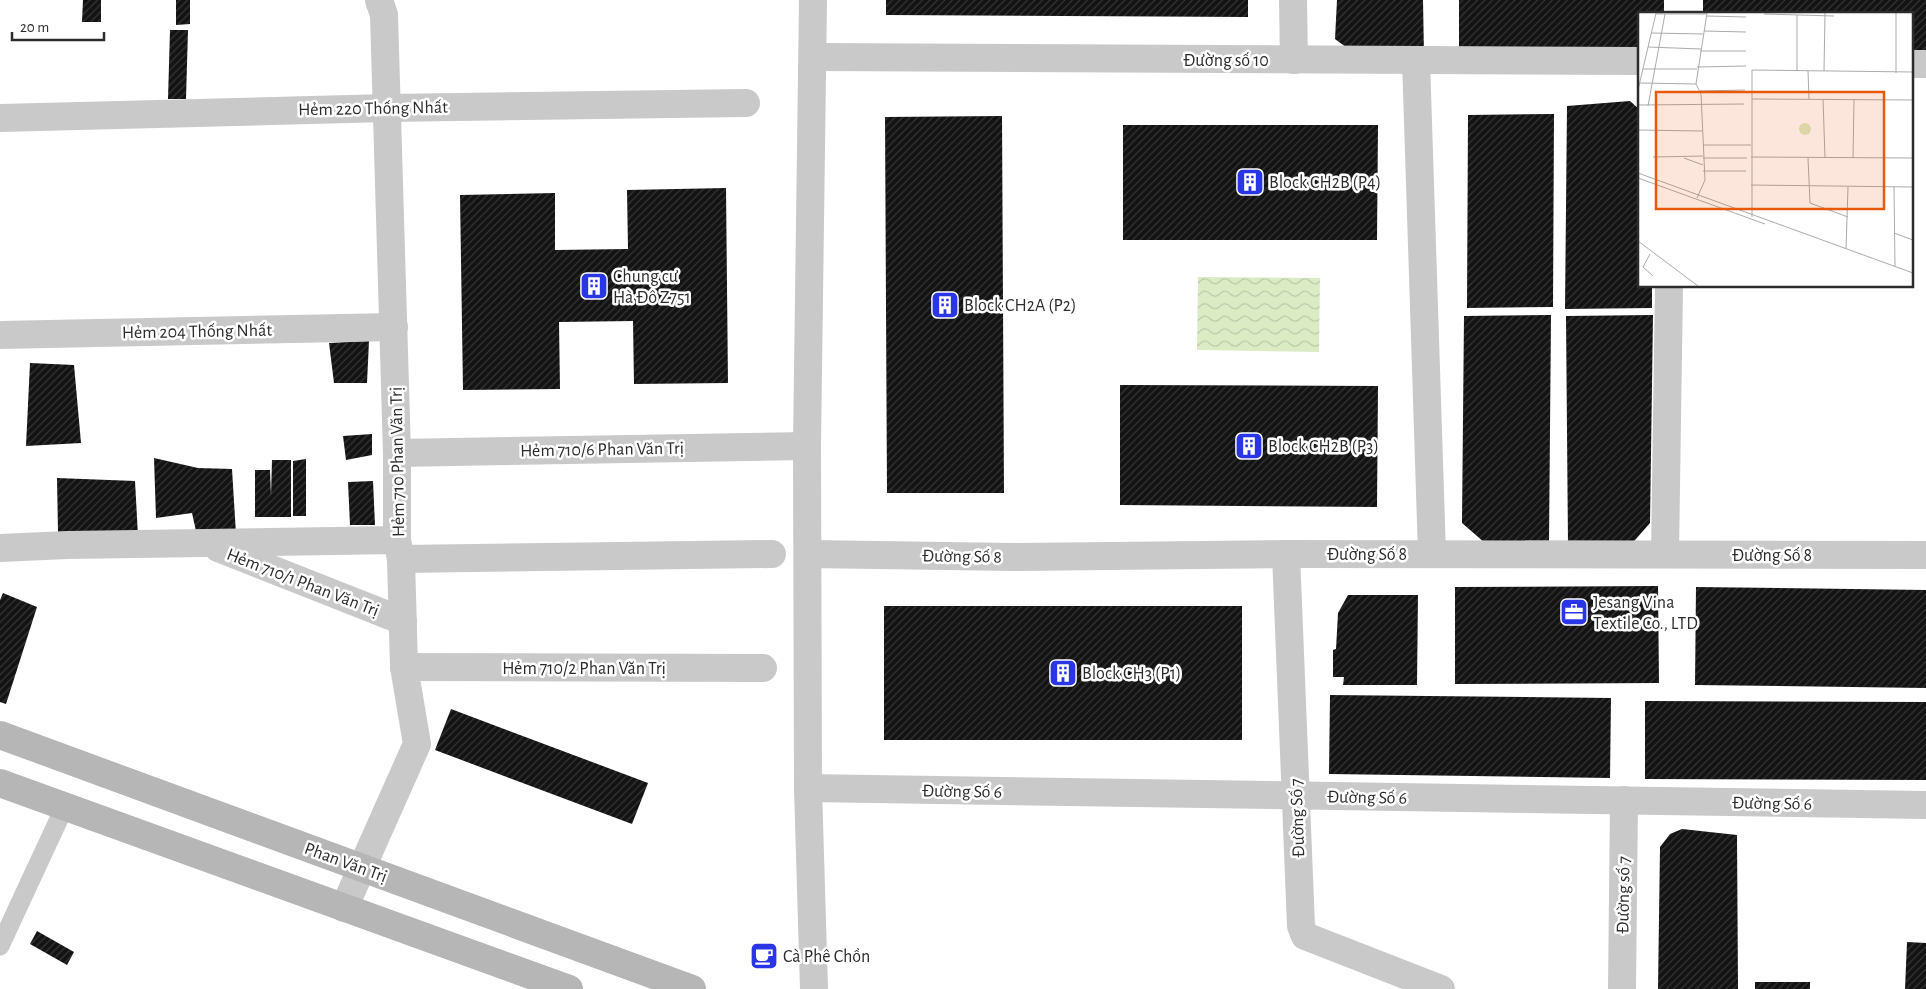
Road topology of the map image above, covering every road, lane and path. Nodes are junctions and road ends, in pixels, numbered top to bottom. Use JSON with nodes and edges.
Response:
{"nodes":[{"id":1,"x":379,"y":0,"type":"edge"},
{"id":2,"x":813,"y":0,"type":"edge"},
{"id":3,"x":1293,"y":0,"type":"edge"},
{"id":4,"x":813,"y":57,"type":"junction"},
{"id":5,"x":1294,"y":60,"type":"junction"},
{"id":6,"x":1416,"y":60,"type":"junction"},
{"id":7,"x":1638,"y":61,"type":"edge"},
{"id":8,"x":746,"y":103,"type":"dead end"},
{"id":9,"x":387,"y":108,"type":"junction"},
{"id":10,"x":0,"y":118,"type":"edge"},
{"id":11,"x":1669,"y":288,"type":"edge"},
{"id":12,"x":394,"y":327,"type":"junction"},
{"id":13,"x":0,"y":335,"type":"edge"},
{"id":14,"x":807,"y":446,"type":"junction"},
{"id":15,"x":397,"y":453,"type":"junction"},
{"id":16,"x":204,"y":543,"type":"junction"},
{"id":17,"x":0,"y":548,"type":"edge"},
{"id":18,"x":399,"y":550,"type":"junction"},
{"id":19,"x":772,"y":554,"type":"dead end"},
{"id":20,"x":808,"y":554,"type":"junction"},
{"id":21,"x":1286,"y":554,"type":"junction"},
{"id":22,"x":1432,"y":554,"type":"junction"},
{"id":23,"x":1665,"y":554,"type":"junction"},
{"id":24,"x":1926,"y":555,"type":"edge"},
{"id":25,"x":402,"y":621,"type":"junction"},
{"id":26,"x":404,"y":667,"type":"junction"},
{"id":27,"x":763,"y":668,"type":"dead end"},
{"id":28,"x":0,"y":735,"type":"edge"},
{"id":29,"x":0,"y":783,"type":"edge"},
{"id":30,"x":808,"y":788,"type":"junction"},
{"id":31,"x":1296,"y":796,"type":"junction"},
{"id":32,"x":1624,"y":800,"type":"junction"},
{"id":33,"x":65,"y":806,"type":"junction"},
{"id":34,"x":1926,"y":806,"type":"edge"},
{"id":35,"x":361,"y":868,"type":"junction"},
{"id":36,"x":344,"y":908,"type":"junction"},
{"id":37,"x":0,"y":946,"type":"edge"},
{"id":38,"x":569,"y":989,"type":"edge"},
{"id":39,"x":692,"y":989,"type":"edge"},
{"id":40,"x":814,"y":989,"type":"edge"},
{"id":41,"x":1441,"y":989,"type":"edge"},
{"id":42,"x":1622,"y":989,"type":"edge"}],
"edges":[{"from":1,"to":9,"type":"street","name":"Hẻm 710 Phan Văn Trị"},
{"from":2,"to":4,"type":"street"},
{"from":3,"to":5,"type":"street"},
{"from":4,"to":5,"type":"street","name":"Đường số 10"},
{"from":4,"to":14,"type":"street"},
{"from":5,"to":6,"type":"street","name":"Đường số 10"},
{"from":6,"to":7,"type":"street","name":"Đường số 10"},
{"from":6,"to":22,"type":"street"},
{"from":8,"to":9,"type":"street","name":"Hẻm 220 Thống Nhất"},
{"from":9,"to":10,"type":"street","name":"Hẻm 220 Thống Nhất"},
{"from":9,"to":12,"type":"street","name":"Hẻm 710 Phan Văn Trị"},
{"from":11,"to":23,"type":"street"},
{"from":12,"to":13,"type":"street","name":"Hẻm 204 Thống Nhất"},
{"from":12,"to":15,"type":"street","name":"Hẻm 710 Phan Văn Trị"},
{"from":14,"to":15,"type":"street","name":"Hẻm 710/6 Phan Văn Trị"},
{"from":14,"to":20,"type":"street"},
{"from":15,"to":18,"type":"street","name":"Hẻm 710 Phan Văn Trị"},
{"from":16,"to":17,"type":"street","name":"Hẻm 710/1 Phan Văn Trị"},
{"from":16,"to":18,"type":"street","name":"Hẻm 710/1 Phan Văn Trị"},
{"from":16,"to":25,"type":"street","name":"Hẻm 710/1 Phan Văn Trị"},
{"from":18,"to":19,"type":"street","name":"Hẻm 710/1 Phan Văn Trị"},
{"from":18,"to":25,"type":"street","name":"Hẻm 710 Phan Văn Trị"},
{"from":20,"to":21,"type":"street","name":"Đường Số 8"},
{"from":20,"to":30,"type":"street"},
{"from":21,"to":22,"type":"street","name":"Đường Số 8"},
{"from":21,"to":31,"type":"street","name":"Đường Số 7"},
{"from":22,"to":23,"type":"street","name":"Đường Số 8"},
{"from":23,"to":24,"type":"street","name":"Đường Số 8"},
{"from":25,"to":26,"type":"street","name":"Hẻm 710 Phan Văn Trị"},
{"from":26,"to":27,"type":"street","name":"Hẻm 710/2 Phan Văn Trị"},
{"from":26,"to":35,"type":"street","name":"Hẻm 710 Phan Văn Trị"},
{"from":28,"to":35,"type":"main road","name":"Phan Văn Trị"},
{"from":29,"to":33,"type":"main road"},
{"from":30,"to":31,"type":"street","name":"Đường Số 6"},
{"from":30,"to":40,"type":"street"},
{"from":31,"to":32,"type":"street","name":"Đường Số 6"},
{"from":31,"to":41,"type":"street","name":"Đường Số 7"},
{"from":32,"to":34,"type":"street","name":"Đường Số 6"},
{"from":32,"to":42,"type":"street","name":"Đường số 7"},
{"from":33,"to":36,"type":"main road"},
{"from":33,"to":37,"type":"lane"},
{"from":35,"to":36,"type":"street","name":"Hẻm 710 Phan Văn Trị"},
{"from":35,"to":39,"type":"main road","name":"Phan Văn Trị"},
{"from":36,"to":38,"type":"main road"}]}
